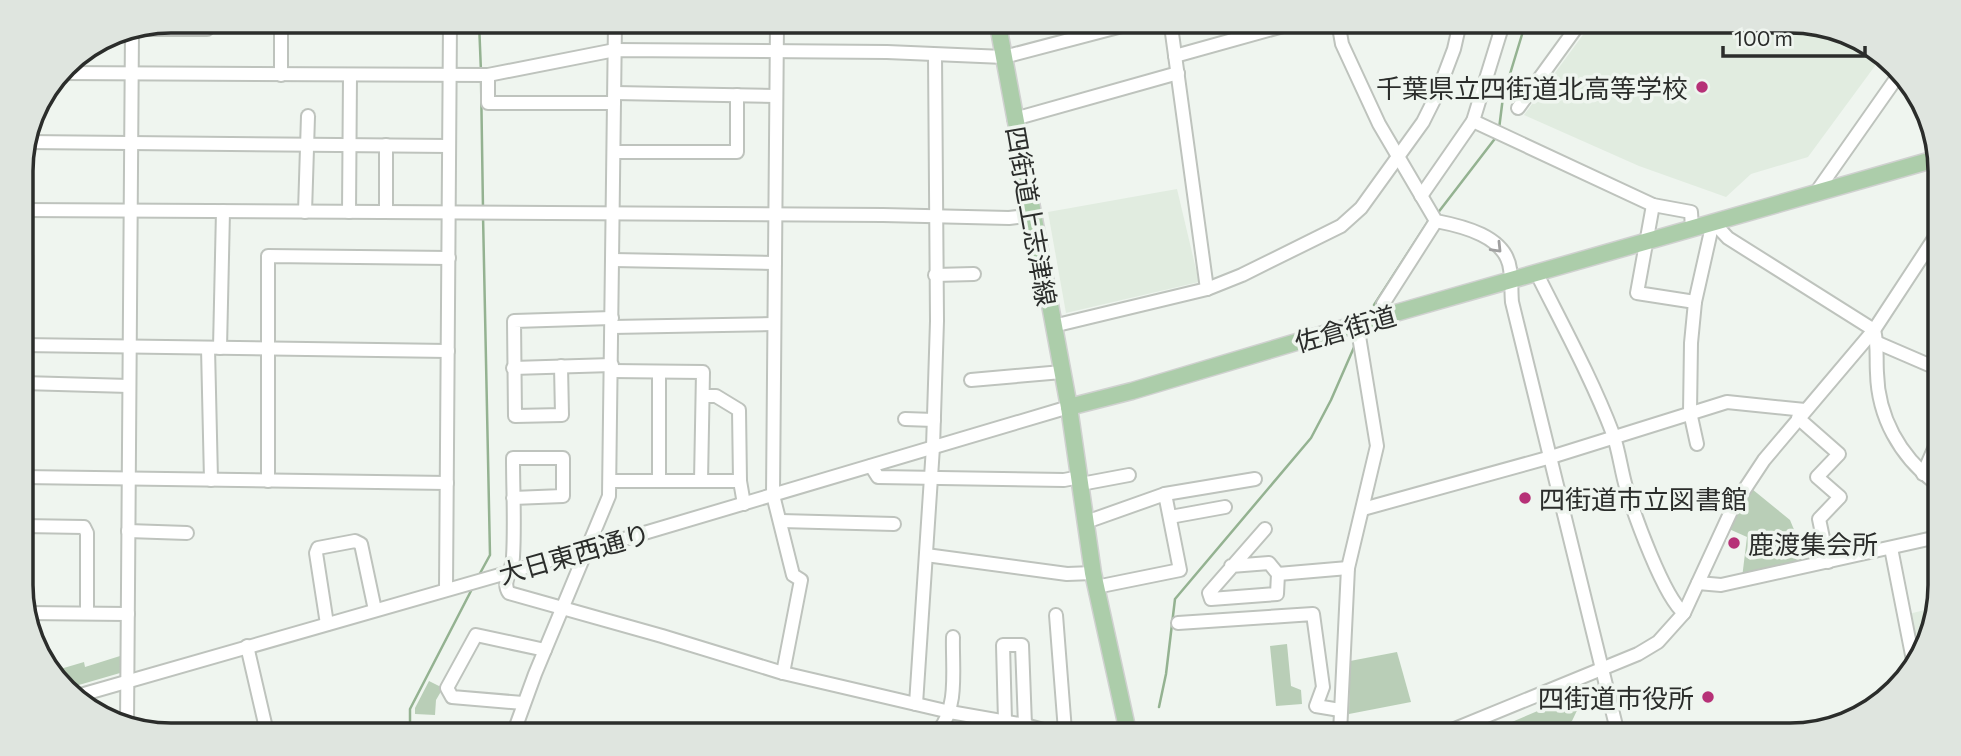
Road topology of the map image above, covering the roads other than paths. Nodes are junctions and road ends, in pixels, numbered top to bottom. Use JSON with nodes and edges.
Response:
{"nodes":[{"id":1,"x":1000,"y":33,"type":"edge"},
{"id":2,"x":1094,"y":33,"type":"edge"},
{"id":3,"x":1172,"y":33,"type":"edge"},
{"id":4,"x":1257,"y":33,"type":"edge"},
{"id":5,"x":1340,"y":33,"type":"edge"},
{"id":6,"x":1458,"y":33,"type":"edge"},
{"id":7,"x":1500,"y":33,"type":"edge"},
{"id":8,"x":1572,"y":33,"type":"edge"},
{"id":9,"x":281,"y":34,"type":"edge"},
{"id":10,"x":450,"y":34,"type":"edge"},
{"id":11,"x":615,"y":34,"type":"edge"},
{"id":12,"x":777,"y":34,"type":"edge"},
{"id":13,"x":132,"y":39,"type":"edge"},
{"id":14,"x":615,"y":50,"type":"junction"},
{"id":15,"x":776,"y":52,"type":"junction"},
{"id":16,"x":935,"y":55,"type":"junction"},
{"id":17,"x":1175,"y":56,"type":"junction"},
{"id":18,"x":1004,"y":57,"type":"junction"},
{"id":19,"x":1178,"y":73,"type":"junction"},
{"id":20,"x":74,"y":74,"type":"edge"},
{"id":21,"x":131,"y":74,"type":"junction"},
{"id":22,"x":281,"y":75,"type":"junction"},
{"id":23,"x":349,"y":75,"type":"junction"},
{"id":24,"x":450,"y":75,"type":"junction"},
{"id":25,"x":488,"y":75,"type":"junction"},
{"id":26,"x":1895,"y":81,"type":"edge"},
{"id":27,"x":737,"y":95,"type":"junction"},
{"id":28,"x":776,"y":96,"type":"junction"},
{"id":29,"x":615,"y":98,"type":"junction"},
{"id":30,"x":1518,"y":108,"type":"dead end"},
{"id":31,"x":308,"y":116,"type":"dead end"},
{"id":32,"x":1014,"y":119,"type":"junction"},
{"id":33,"x":1473,"y":121,"type":"junction"},
{"id":34,"x":131,"y":141,"type":"junction"},
{"id":35,"x":36,"y":142,"type":"edge"},
{"id":36,"x":307,"y":144,"type":"junction"},
{"id":37,"x":349,"y":144,"type":"junction"},
{"id":38,"x":386,"y":145,"type":"junction"},
{"id":39,"x":449,"y":146,"type":"junction"},
{"id":40,"x":614,"y":152,"type":"junction"},
{"id":41,"x":1399,"y":158,"type":"junction"},
{"id":42,"x":1927,"y":161,"type":"edge"},
{"id":43,"x":1815,"y":194,"type":"junction"},
{"id":44,"x":1421,"y":196,"type":"junction"},
{"id":45,"x":1653,"y":205,"type":"junction"},
{"id":46,"x":34,"y":210,"type":"edge"},
{"id":47,"x":130,"y":211,"type":"junction"},
{"id":48,"x":223,"y":211,"type":"junction"},
{"id":49,"x":305,"y":212,"type":"junction"},
{"id":50,"x":349,"y":212,"type":"junction"},
{"id":51,"x":386,"y":212,"type":"junction"},
{"id":52,"x":449,"y":212,"type":"junction"},
{"id":53,"x":613,"y":214,"type":"junction"},
{"id":54,"x":775,"y":214,"type":"junction"},
{"id":55,"x":1034,"y":215,"type":"junction"},
{"id":56,"x":935,"y":216,"type":"junction"},
{"id":57,"x":1434,"y":218,"type":"junction"},
{"id":58,"x":1713,"y":222,"type":"junction"},
{"id":59,"x":1692,"y":228,"type":"junction"},
{"id":60,"x":1645,"y":242,"type":"junction"},
{"id":61,"x":1928,"y":248,"type":"edge"},
{"id":62,"x":449,"y":258,"type":"junction"},
{"id":63,"x":613,"y":260,"type":"junction"},
{"id":64,"x":775,"y":263,"type":"junction"},
{"id":65,"x":974,"y":274,"type":"dead end"},
{"id":66,"x":1536,"y":274,"type":"junction"},
{"id":67,"x":936,"y":275,"type":"junction"},
{"id":68,"x":1509,"y":281,"type":"junction"},
{"id":69,"x":1207,"y":289,"type":"junction"},
{"id":70,"x":1695,"y":302,"type":"junction"},
{"id":71,"x":1385,"y":316,"type":"junction"},
{"id":72,"x":612,"y":323,"type":"junction"},
{"id":73,"x":774,"y":324,"type":"junction"},
{"id":74,"x":1357,"y":324,"type":"junction"},
{"id":75,"x":1053,"y":326,"type":"junction"},
{"id":76,"x":1874,"y":330,"type":"junction"},
{"id":77,"x":1878,"y":343,"type":"junction"},
{"id":78,"x":34,"y":345,"type":"edge"},
{"id":79,"x":130,"y":347,"type":"junction"},
{"id":80,"x":214,"y":348,"type":"junction"},
{"id":81,"x":268,"y":348,"type":"junction"},
{"id":82,"x":448,"y":351,"type":"junction"},
{"id":83,"x":1928,"y":365,"type":"edge"},
{"id":84,"x":561,"y":366,"type":"junction"},
{"id":85,"x":513,"y":368,"type":"junction"},
{"id":86,"x":612,"y":368,"type":"junction"},
{"id":87,"x":659,"y":372,"type":"junction"},
{"id":88,"x":1062,"y":372,"type":"junction"},
{"id":89,"x":971,"y":380,"type":"dead end"},
{"id":90,"x":33,"y":383,"type":"edge"},
{"id":91,"x":129,"y":386,"type":"junction"},
{"id":92,"x":703,"y":396,"type":"junction"},
{"id":93,"x":1069,"y":407,"type":"junction"},
{"id":94,"x":1690,"y":412,"type":"junction"},
{"id":95,"x":1802,"y":414,"type":"junction"},
{"id":96,"x":905,"y":419,"type":"dead end"},
{"id":97,"x":934,"y":420,"type":"junction"},
{"id":98,"x":1614,"y":437,"type":"junction"},
{"id":99,"x":1697,"y":444,"type":"dead end"},
{"id":100,"x":933,"y":447,"type":"junction"},
{"id":101,"x":1551,"y":457,"type":"junction"},
{"id":102,"x":871,"y":466,"type":"junction"},
{"id":103,"x":1129,"y":475,"type":"dead end"},
{"id":104,"x":33,"y":477,"type":"edge"},
{"id":105,"x":1928,"y":477,"type":"edge"},
{"id":106,"x":129,"y":479,"type":"junction"},
{"id":107,"x":931,"y":479,"type":"junction"},
{"id":108,"x":1255,"y":479,"type":"dead end"},
{"id":109,"x":211,"y":480,"type":"junction"},
{"id":110,"x":1080,"y":480,"type":"junction"},
{"id":111,"x":268,"y":481,"type":"junction"},
{"id":112,"x":611,"y":481,"type":"junction"},
{"id":113,"x":659,"y":481,"type":"junction"},
{"id":114,"x":701,"y":481,"type":"junction"},
{"id":115,"x":740,"y":481,"type":"junction"},
{"id":116,"x":447,"y":483,"type":"junction"},
{"id":117,"x":1199,"y":488,"type":"junction"},
{"id":118,"x":1165,"y":494,"type":"junction"},
{"id":119,"x":773,"y":495,"type":"junction"},
{"id":120,"x":513,"y":498,"type":"junction"},
{"id":121,"x":744,"y":504,"type":"junction"},
{"id":122,"x":1225,"y":507,"type":"dead end"},
{"id":123,"x":1363,"y":509,"type":"junction"},
{"id":124,"x":1204,"y":511,"type":"junction"},
{"id":125,"x":1170,"y":517,"type":"junction"},
{"id":126,"x":780,"y":521,"type":"junction"},
{"id":127,"x":1086,"y":522,"type":"junction"},
{"id":128,"x":894,"y":524,"type":"dead end"},
{"id":129,"x":33,"y":526,"type":"edge"},
{"id":130,"x":1265,"y":529,"type":"dead end"},
{"id":131,"x":128,"y":531,"type":"junction"},
{"id":132,"x":187,"y":533,"type":"dead end"},
{"id":133,"x":1928,"y":539,"type":"edge"},
{"id":134,"x":1891,"y":548,"type":"junction"},
{"id":135,"x":587,"y":550,"type":"junction"},
{"id":136,"x":926,"y":555,"type":"junction"},
{"id":137,"x":1828,"y":562,"type":"junction"},
{"id":138,"x":1231,"y":566,"type":"junction"},
{"id":139,"x":1348,"y":568,"type":"junction"},
{"id":140,"x":510,"y":572,"type":"junction"},
{"id":141,"x":1278,"y":574,"type":"junction"},
{"id":142,"x":1095,"y":580,"type":"junction"},
{"id":143,"x":1698,"y":583,"type":"junction"},
{"id":144,"x":446,"y":589,"type":"junction"},
{"id":145,"x":563,"y":608,"type":"junction"},
{"id":146,"x":374,"y":610,"type":"junction"},
{"id":147,"x":36,"y":612,"type":"edge"},
{"id":148,"x":87,"y":613,"type":"junction"},
{"id":149,"x":1684,"y":613,"type":"junction"},
{"id":150,"x":128,"y":614,"type":"junction"},
{"id":151,"x":1056,"y":615,"type":"dead end"},
{"id":152,"x":1178,"y":623,"type":"dead end"},
{"id":153,"x":327,"y":624,"type":"junction"},
{"id":154,"x":953,"y":637,"type":"dead end"},
{"id":155,"x":247,"y":646,"type":"junction"},
{"id":156,"x":545,"y":650,"type":"junction"},
{"id":157,"x":1911,"y":651,"type":"edge"},
{"id":158,"x":1601,"y":670,"type":"junction"},
{"id":159,"x":783,"y":673,"type":"junction"},
{"id":160,"x":127,"y":683,"type":"junction"},
{"id":161,"x":86,"y":694,"type":"edge"},
{"id":162,"x":523,"y":703,"type":"junction"},
{"id":163,"x":916,"y":704,"type":"junction"},
{"id":164,"x":1340,"y":710,"type":"junction"},
{"id":165,"x":950,"y":712,"type":"junction"},
{"id":166,"x":127,"y":715,"type":"edge"},
{"id":167,"x":1006,"y":721,"type":"junction"},
{"id":168,"x":1013,"y":722,"type":"edge"},
{"id":169,"x":1026,"y":722,"type":"edge"},
{"id":170,"x":1064,"y":722,"type":"edge"},
{"id":171,"x":1126,"y":722,"type":"edge"},
{"id":172,"x":1340,"y":722,"type":"edge"},
{"id":173,"x":1472,"y":722,"type":"edge"},
{"id":174,"x":1615,"y":722,"type":"edge"},
{"id":175,"x":265,"y":723,"type":"edge"},
{"id":176,"x":517,"y":723,"type":"edge"},
{"id":177,"x":943,"y":723,"type":"edge"}],
"edges":[{"from":1,"to":18,"type":"main road","name":"四街道上志津線"},
{"from":2,"to":18,"type":"street"},
{"from":3,"to":17,"type":"street"},
{"from":4,"to":17,"type":"street"},
{"from":5,"to":41,"type":"street"},
{"from":6,"to":41,"type":"street"},
{"from":7,"to":33,"type":"street"},
{"from":8,"to":30,"type":"street"},
{"from":9,"to":22,"type":"street"},
{"from":10,"to":24,"type":"street"},
{"from":11,"to":14,"type":"street"},
{"from":12,"to":15,"type":"street"},
{"from":13,"to":21,"type":"street"},
{"from":14,"to":15,"type":"street"},
{"from":14,"to":25,"type":"street"},
{"from":14,"to":29,"type":"street"},
{"from":15,"to":16,"type":"street"},
{"from":15,"to":28,"type":"street"},
{"from":16,"to":18,"type":"street"},
{"from":16,"to":56,"type":"street"},
{"from":17,"to":19,"type":"street"},
{"from":18,"to":32,"type":"main road","name":"四街道上志津線"},
{"from":19,"to":32,"type":"street"},
{"from":19,"to":69,"type":"street"},
{"from":20,"to":21,"type":"street"},
{"from":21,"to":22,"type":"street"},
{"from":21,"to":34,"type":"street"},
{"from":22,"to":23,"type":"street"},
{"from":23,"to":24,"type":"street"},
{"from":23,"to":37,"type":"street"},
{"from":24,"to":25,"type":"street"},
{"from":24,"to":39,"type":"street"},
{"from":25,"to":29,"type":"street"},
{"from":26,"to":43,"type":"street"},
{"from":27,"to":28,"type":"street"},
{"from":27,"to":29,"type":"street"},
{"from":27,"to":40,"type":"street"},
{"from":28,"to":54,"type":"street"},
{"from":29,"to":40,"type":"street"},
{"from":31,"to":36,"type":"street"},
{"from":32,"to":55,"type":"main road","name":"四街道上志津線"},
{"from":33,"to":44,"type":"street"},
{"from":33,"to":45,"type":"street"},
{"from":34,"to":35,"type":"street"},
{"from":34,"to":36,"type":"street"},
{"from":34,"to":47,"type":"street"},
{"from":36,"to":37,"type":"street"},
{"from":36,"to":49,"type":"street"},
{"from":37,"to":38,"type":"street"},
{"from":37,"to":50,"type":"street"},
{"from":38,"to":39,"type":"street"},
{"from":38,"to":51,"type":"street"},
{"from":39,"to":52,"type":"street"},
{"from":40,"to":53,"type":"street"},
{"from":41,"to":44,"type":"street"},
{"from":41,"to":69,"type":"street"},
{"from":42,"to":43,"type":"main road","name":"佐倉街道"},
{"from":43,"to":58,"type":"main road","name":"佐倉街道"},
{"from":44,"to":57,"type":"street"},
{"from":45,"to":59,"type":"street"},
{"from":45,"to":60,"type":"street"},
{"from":46,"to":47,"type":"street"},
{"from":47,"to":48,"type":"street"},
{"from":47,"to":79,"type":"street"},
{"from":48,"to":49,"type":"street"},
{"from":48,"to":80,"type":"street"},
{"from":49,"to":50,"type":"street"},
{"from":50,"to":51,"type":"street"},
{"from":51,"to":52,"type":"street"},
{"from":52,"to":53,"type":"street"},
{"from":52,"to":62,"type":"street"},
{"from":53,"to":54,"type":"street"},
{"from":53,"to":63,"type":"street"},
{"from":54,"to":56,"type":"street"},
{"from":54,"to":64,"type":"street"},
{"from":55,"to":56,"type":"street"},
{"from":55,"to":75,"type":"main road","name":"四街道上志津線"},
{"from":56,"to":67,"type":"street"},
{"from":57,"to":68,"type":"street","one_way":true},
{"from":57,"to":71,"type":"street"},
{"from":58,"to":59,"type":"main road","name":"佐倉街道"},
{"from":58,"to":70,"type":"street"},
{"from":58,"to":76,"type":"street"},
{"from":59,"to":60,"type":"main road","name":"佐倉街道"},
{"from":60,"to":66,"type":"main road","name":"佐倉街道"},
{"from":60,"to":70,"type":"street"},
{"from":61,"to":76,"type":"street"},
{"from":62,"to":81,"type":"street"},
{"from":62,"to":82,"type":"street"},
{"from":63,"to":64,"type":"street"},
{"from":63,"to":72,"type":"street"},
{"from":64,"to":73,"type":"street"},
{"from":65,"to":67,"type":"street"},
{"from":66,"to":68,"type":"main road","name":"佐倉街道"},
{"from":66,"to":98,"type":"street"},
{"from":67,"to":97,"type":"street"},
{"from":68,"to":71,"type":"main road","name":"佐倉街道"},
{"from":68,"to":101,"type":"street"},
{"from":69,"to":75,"type":"street"},
{"from":70,"to":94,"type":"street"},
{"from":71,"to":74,"type":"main road","name":"佐倉街道"},
{"from":72,"to":73,"type":"street"},
{"from":72,"to":85,"type":"street"},
{"from":72,"to":86,"type":"street"},
{"from":73,"to":119,"type":"street"},
{"from":74,"to":93,"type":"main road","name":"佐倉街道"},
{"from":74,"to":123,"type":"street"},
{"from":75,"to":88,"type":"main road","name":"四街道上志津線"},
{"from":76,"to":77,"type":"street"},
{"from":76,"to":95,"type":"street"},
{"from":77,"to":83,"type":"street"},
{"from":77,"to":105,"type":"street"},
{"from":78,"to":79,"type":"street"},
{"from":79,"to":80,"type":"street"},
{"from":79,"to":91,"type":"street"},
{"from":80,"to":81,"type":"street"},
{"from":80,"to":109,"type":"street"},
{"from":81,"to":82,"type":"street"},
{"from":81,"to":111,"type":"street"},
{"from":82,"to":116,"type":"street"},
{"from":84,"to":85,"type":"street"},
{"from":84,"to":85,"type":"street"},
{"from":84,"to":86,"type":"street"},
{"from":86,"to":87,"type":"street"},
{"from":86,"to":112,"type":"street"},
{"from":87,"to":92,"type":"street"},
{"from":87,"to":113,"type":"street"},
{"from":88,"to":89,"type":"street"},
{"from":88,"to":93,"type":"main road","name":"四街道上志津線"},
{"from":90,"to":91,"type":"street"},
{"from":91,"to":106,"type":"street"},
{"from":92,"to":114,"type":"street"},
{"from":92,"to":115,"type":"street"},
{"from":93,"to":100,"type":"street","name":"大日東西通り"},
{"from":93,"to":110,"type":"main road"},
{"from":94,"to":95,"type":"street"},
{"from":94,"to":98,"type":"street"},
{"from":94,"to":99,"type":"street"},
{"from":95,"to":137,"type":"street"},
{"from":95,"to":143,"type":"street"},
{"from":96,"to":97,"type":"street"},
{"from":97,"to":100,"type":"street"},
{"from":98,"to":101,"type":"street"},
{"from":98,"to":149,"type":"street"},
{"from":100,"to":102,"type":"street","name":"大日東西通り"},
{"from":100,"to":107,"type":"street"},
{"from":101,"to":123,"type":"street"},
{"from":101,"to":158,"type":"street"},
{"from":102,"to":107,"type":"street"},
{"from":102,"to":119,"type":"street","name":"大日東西通り"},
{"from":103,"to":110,"type":"street"},
{"from":104,"to":106,"type":"street"},
{"from":106,"to":109,"type":"street"},
{"from":106,"to":131,"type":"street"},
{"from":107,"to":110,"type":"street"},
{"from":107,"to":136,"type":"street"},
{"from":108,"to":117,"type":"street"},
{"from":109,"to":111,"type":"street"},
{"from":110,"to":127,"type":"main road"},
{"from":111,"to":116,"type":"street"},
{"from":112,"to":113,"type":"street"},
{"from":112,"to":135,"type":"street"},
{"from":113,"to":114,"type":"street"},
{"from":114,"to":115,"type":"street"},
{"from":115,"to":121,"type":"street"},
{"from":116,"to":144,"type":"street"},
{"from":117,"to":118,"type":"street"},
{"from":117,"to":124,"type":"street"},
{"from":118,"to":125,"type":"street"},
{"from":118,"to":127,"type":"street"},
{"from":119,"to":121,"type":"street","name":"大日東西通り"},
{"from":119,"to":126,"type":"street"},
{"from":120,"to":120,"type":"street"},
{"from":120,"to":140,"type":"street"},
{"from":121,"to":135,"type":"street","name":"大日東西通り"},
{"from":122,"to":124,"type":"street"},
{"from":123,"to":139,"type":"street"},
{"from":124,"to":125,"type":"street"},
{"from":125,"to":142,"type":"street"},
{"from":126,"to":128,"type":"street"},
{"from":126,"to":159,"type":"street"},
{"from":127,"to":142,"type":"main road"},
{"from":129,"to":148,"type":"street"},
{"from":130,"to":138,"type":"street"},
{"from":131,"to":132,"type":"street"},
{"from":131,"to":150,"type":"street"},
{"from":133,"to":134,"type":"street"},
{"from":134,"to":137,"type":"street"},
{"from":134,"to":157,"type":"street"},
{"from":135,"to":140,"type":"street","name":"大日東西通り"},
{"from":135,"to":145,"type":"street"},
{"from":136,"to":142,"type":"street"},
{"from":136,"to":163,"type":"street"},
{"from":137,"to":143,"type":"street"},
{"from":138,"to":141,"type":"street"},
{"from":138,"to":141,"type":"street"},
{"from":139,"to":141,"type":"street"},
{"from":139,"to":164,"type":"street"},
{"from":140,"to":144,"type":"street","name":"大日東西通り"},
{"from":140,"to":145,"type":"street"},
{"from":142,"to":171,"type":"main road"},
{"from":143,"to":149,"type":"street"},
{"from":144,"to":146,"type":"street","name":"大日東西通り"},
{"from":145,"to":156,"type":"street"},
{"from":145,"to":159,"type":"street"},
{"from":146,"to":153,"type":"street","name":"大日東西通り"},
{"from":146,"to":153,"type":"street"},
{"from":147,"to":148,"type":"street"},
{"from":148,"to":150,"type":"street"},
{"from":149,"to":158,"type":"street"},
{"from":150,"to":160,"type":"street"},
{"from":151,"to":170,"type":"street"},
{"from":152,"to":164,"type":"street"},
{"from":153,"to":155,"type":"street","name":"大日東西通り"},
{"from":154,"to":165,"type":"street"},
{"from":155,"to":160,"type":"street","name":"大日東西通り"},
{"from":155,"to":175,"type":"street"},
{"from":156,"to":162,"type":"street"},
{"from":156,"to":162,"type":"street"},
{"from":158,"to":173,"type":"street"},
{"from":158,"to":174,"type":"street"},
{"from":159,"to":163,"type":"street"},
{"from":160,"to":161,"type":"street","name":"大日東西通り"},
{"from":160,"to":166,"type":"street"},
{"from":162,"to":176,"type":"street"},
{"from":163,"to":165,"type":"street"},
{"from":164,"to":172,"type":"street"},
{"from":165,"to":167,"type":"street"},
{"from":165,"to":177,"type":"street"},
{"from":167,"to":168,"type":"street"},
{"from":167,"to":169,"type":"street"}]}
